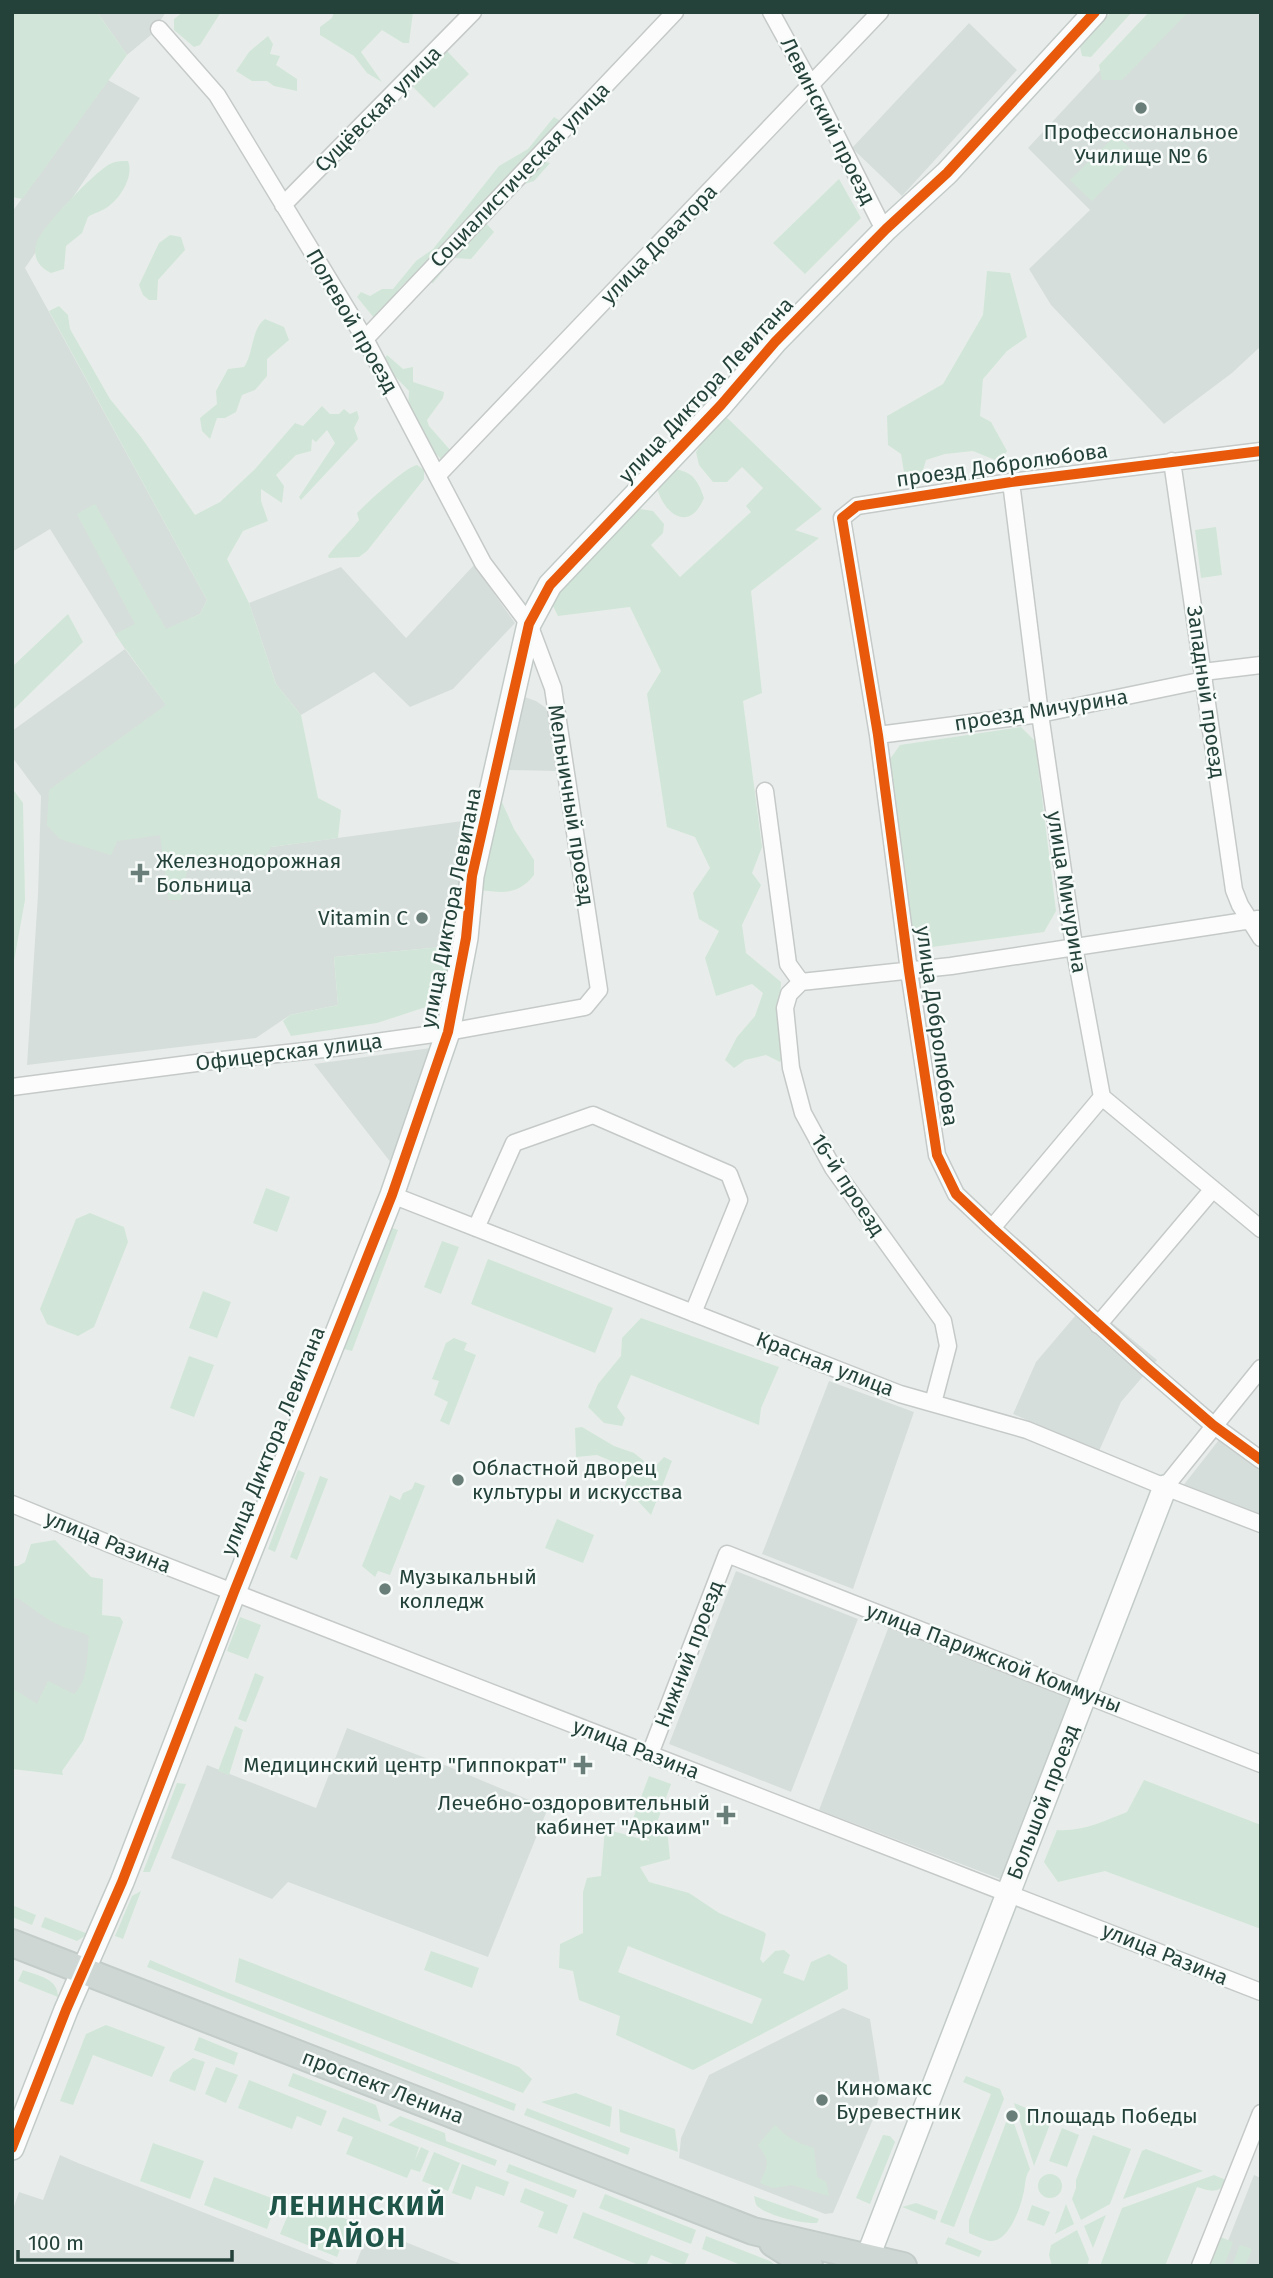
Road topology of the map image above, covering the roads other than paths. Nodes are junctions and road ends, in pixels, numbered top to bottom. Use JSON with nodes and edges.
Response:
{"nodes":[{"id":1,"x":473,"y":12,"type":"edge"},
{"id":2,"x":675,"y":12,"type":"edge"},
{"id":3,"x":771,"y":12,"type":"edge"},
{"id":4,"x":880,"y":12,"type":"edge"},
{"id":5,"x":1095,"y":12,"type":"edge"},
{"id":6,"x":159,"y":29,"type":"dead end"},
{"id":7,"x":811,"y":85,"type":"junction"},
{"id":8,"x":283,"y":205,"type":"junction"},
{"id":9,"x":886,"y":229,"type":"junction"},
{"id":10,"x":365,"y":339,"type":"junction"},
{"id":11,"x":1261,"y":451,"type":"edge"},
{"id":12,"x":1172,"y":461,"type":"junction"},
{"id":13,"x":437,"y":475,"type":"junction"},
{"id":14,"x":1011,"y":482,"type":"junction"},
{"id":15,"x":842,"y":518,"type":"joint"},
{"id":16,"x":529,"y":624,"type":"junction"},
{"id":17,"x":1261,"y":665,"type":"edge"},
{"id":18,"x":1204,"y":676,"type":"junction"},
{"id":19,"x":1040,"y":714,"type":"junction"},
{"id":20,"x":877,"y":734,"type":"junction"},
{"id":21,"x":765,"y":791,"type":"dead end"},
{"id":22,"x":1255,"y":919,"type":"edge"},
{"id":23,"x":1261,"y":938,"type":"edge"},
{"id":24,"x":1074,"y":946,"type":"junction"},
{"id":25,"x":908,"y":971,"type":"junction"},
{"id":26,"x":801,"y":982,"type":"junction"},
{"id":27,"x":599,"y":990,"type":"joint"},
{"id":28,"x":448,"y":1032,"type":"junction"},
{"id":29,"x":12,"y":1087,"type":"edge"},
{"id":30,"x":1102,"y":1097,"type":"junction"},
{"id":31,"x":1213,"y":1189,"type":"junction"},
{"id":32,"x":392,"y":1195,"type":"junction"},
{"id":33,"x":476,"y":1228,"type":"junction"},
{"id":34,"x":992,"y":1228,"type":"junction"},
{"id":35,"x":1261,"y":1229,"type":"edge"},
{"id":36,"x":692,"y":1312,"type":"junction"},
{"id":37,"x":1098,"y":1325,"type":"junction"},
{"id":38,"x":1261,"y":1368,"type":"edge"},
{"id":39,"x":933,"y":1404,"type":"junction"},
{"id":40,"x":1213,"y":1425,"type":"junction"},
{"id":41,"x":1261,"y":1460,"type":"edge"},
{"id":42,"x":1165,"y":1487,"type":"junction"},
{"id":43,"x":12,"y":1504,"type":"edge"},
{"id":44,"x":1261,"y":1524,"type":"edge"},
{"id":45,"x":727,"y":1553,"type":"joint"},
{"id":46,"x":234,"y":1592,"type":"junction"},
{"id":47,"x":1085,"y":1693,"type":"junction"},
{"id":48,"x":650,"y":1754,"type":"junction"},
{"id":49,"x":1261,"y":1763,"type":"edge"},
{"id":50,"x":1009,"y":1892,"type":"junction"},
{"id":51,"x":12,"y":1943,"type":"edge"},
{"id":52,"x":84,"y":1971,"type":"junction"},
{"id":53,"x":1261,"y":1992,"type":"edge"},
{"id":54,"x":1261,"y":2113,"type":"edge"},
{"id":55,"x":12,"y":2148,"type":"edge"},
{"id":56,"x":753,"y":2231,"type":"junction"},
{"id":57,"x":862,"y":2262,"type":"edge"},
{"id":58,"x":809,"y":2266,"type":"edge"},
{"id":59,"x":903,"y":2266,"type":"edge"},
{"id":60,"x":1200,"y":2266,"type":"edge"}],
"edges":[{"from":1,"to":8,"type":"street","name":"Сущёвская улица"},
{"from":2,"to":10,"type":"street","name":"Социалистическая улица"},
{"from":3,"to":7,"type":"street","name":"Левинский проезд"},
{"from":4,"to":7,"type":"street","name":"улица Доватора"},
{"from":5,"to":9,"type":"street","name":"улица Диктора Левитана"},
{"from":6,"to":8,"type":"street","name":"Полевой проезд"},
{"from":7,"to":9,"type":"street","name":"Левинский проезд"},
{"from":7,"to":13,"type":"street","name":"улица Доватора"},
{"from":8,"to":10,"type":"street","name":"Полевой проезд"},
{"from":9,"to":16,"type":"street","name":"улица Диктора Левитана"},
{"from":10,"to":13,"type":"street","name":"Полевой проезд"},
{"from":11,"to":12,"type":"street","name":"проезд Добролюбова"},
{"from":12,"to":14,"type":"street","name":"проезд Добролюбова"},
{"from":12,"to":18,"type":"street","name":"Западный проезд"},
{"from":13,"to":16,"type":"street","name":"Полевой проезд"},
{"from":14,"to":15,"type":"street","name":"проезд Добролюбова"},
{"from":14,"to":19,"type":"street","name":"улица Мичурина"},
{"from":15,"to":20,"type":"street","name":"улица Добролюбова"},
{"from":16,"to":27,"type":"street","name":"Мельничный проезд"},
{"from":16,"to":28,"type":"street","name":"улица Диктора Левитана"},
{"from":17,"to":18,"type":"street","name":"проезд Мичурина"},
{"from":18,"to":19,"type":"street","name":"проезд Мичурина"},
{"from":18,"to":22,"type":"street","name":"Западный проезд"},
{"from":19,"to":20,"type":"street","name":"проезд Мичурина"},
{"from":19,"to":24,"type":"street","name":"улица Мичурина"},
{"from":20,"to":25,"type":"street","name":"улица Добролюбова"},
{"from":21,"to":26,"type":"street"},
{"from":22,"to":23,"type":"street","name":"Западный проезд"},
{"from":22,"to":24,"type":"street"},
{"from":24,"to":25,"type":"street"},
{"from":24,"to":30,"type":"street","name":"улица Мичурина"},
{"from":25,"to":26,"type":"street"},
{"from":25,"to":34,"type":"street","name":"улица Добролюбова"},
{"from":26,"to":39,"type":"street","name":"16-й проезд"},
{"from":27,"to":28,"type":"street","name":"Офицерская улица"},
{"from":28,"to":29,"type":"street","name":"Офицерская улица"},
{"from":28,"to":32,"type":"street","name":"улица Диктора Левитана"},
{"from":30,"to":31,"type":"street"},
{"from":30,"to":34,"type":"street"},
{"from":31,"to":35,"type":"street"},
{"from":31,"to":37,"type":"street"},
{"from":32,"to":33,"type":"street","name":"Красная улица"},
{"from":32,"to":46,"type":"street","name":"улица Диктора Левитана"},
{"from":33,"to":36,"type":"street","name":"Красная улица"},
{"from":33,"to":36,"type":"street"},
{"from":34,"to":37,"type":"street","name":"улица Добролюбова"},
{"from":36,"to":39,"type":"street","name":"Красная улица"},
{"from":37,"to":40,"type":"street","name":"улица Добролюбова"},
{"from":38,"to":40,"type":"street","name":"Большой проезд"},
{"from":39,"to":42,"type":"street","name":"Красная улица"},
{"from":40,"to":41,"type":"street"},
{"from":40,"to":42,"type":"street","name":"Большой проезд"},
{"from":42,"to":44,"type":"street","name":"Красная улица"},
{"from":42,"to":47,"type":"street","name":"Большой проезд"},
{"from":43,"to":46,"type":"street","name":"улица Разина"},
{"from":45,"to":47,"type":"street","name":"улица Парижской Коммуны"},
{"from":45,"to":48,"type":"street","name":"Нижний проезд"},
{"from":46,"to":48,"type":"street","name":"улица Разина"},
{"from":46,"to":52,"type":"street","name":"улица Диктора Левитана"},
{"from":47,"to":49,"type":"street","name":"улица Парижской Коммуны"},
{"from":47,"to":50,"type":"street","name":"Большой проезд"},
{"from":48,"to":50,"type":"street","name":"улица Разина"},
{"from":50,"to":53,"type":"street","name":"улица Разина"},
{"from":50,"to":57,"type":"street","name":"Большой проезд"},
{"from":51,"to":52,"type":"main road","name":"проспект Ленина"},
{"from":52,"to":55,"type":"street","name":"улица Диктора Левитана"},
{"from":52,"to":56,"type":"main road","name":"проспект Ленина"},
{"from":54,"to":60,"type":"street"},
{"from":56,"to":57,"type":"main road","name":"проспект Ленина"},
{"from":56,"to":58,"type":"main road","name":"проспект Ленина"},
{"from":57,"to":59,"type":"main road","name":"проспект Ленина"}]}
